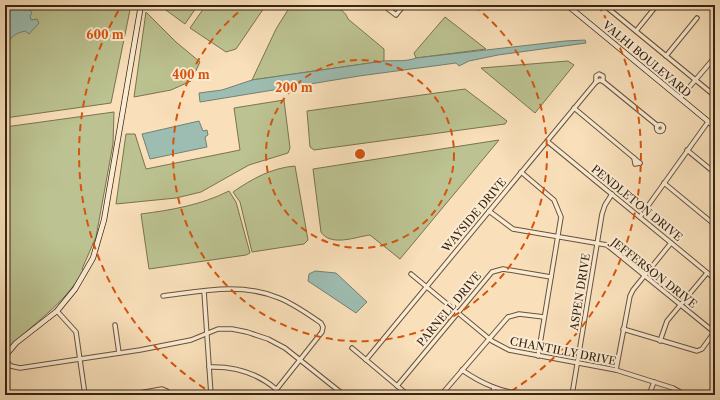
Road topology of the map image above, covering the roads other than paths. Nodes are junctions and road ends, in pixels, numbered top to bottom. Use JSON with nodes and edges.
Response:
{"nodes":[{"id":1,"x":140,"y":5,"type":"edge"},
{"id":2,"x":383,"y":5,"type":"edge"},
{"id":3,"x":404,"y":5,"type":"edge"},
{"id":4,"x":567,"y":5,"type":"edge"},
{"id":5,"x":604,"y":5,"type":"edge"},
{"id":6,"x":658,"y":5,"type":"edge"},
{"id":7,"x":697,"y":18,"type":"dead end"},
{"id":8,"x":636,"y":31,"type":"junction"},
{"id":9,"x":666,"y":56,"type":"junction"},
{"id":10,"x":715,"y":57,"type":"edge"},
{"id":11,"x":695,"y":80,"type":"junction"},
{"id":12,"x":715,"y":96,"type":"edge"},
{"id":13,"x":680,"y":98,"type":"junction"},
{"id":14,"x":574,"y":108,"type":"junction"},
{"id":15,"x":708,"y":122,"type":"junction"},
{"id":16,"x":658,"y":126,"type":"dead end"},
{"id":17,"x":715,"y":127,"type":"edge"},
{"id":18,"x":547,"y":141,"type":"junction"},
{"id":19,"x":687,"y":150,"type":"junction"},
{"id":20,"x":640,"y":163,"type":"dead end"},
{"id":21,"x":521,"y":172,"type":"junction"},
{"id":22,"x":715,"y":173,"type":"edge"},
{"id":23,"x":664,"y":183,"type":"junction"},
{"id":24,"x":612,"y":194,"type":"junction"},
{"id":25,"x":489,"y":211,"type":"junction"},
{"id":26,"x":640,"y":217,"type":"junction"},
{"id":27,"x":715,"y":225,"type":"edge"},
{"id":28,"x":558,"y":236,"type":"junction"},
{"id":29,"x":597,"y":243,"type":"junction"},
{"id":30,"x":671,"y":243,"type":"junction"},
{"id":31,"x":707,"y":272,"type":"junction"},
{"id":32,"x":411,"y":274,"type":"dead end"},
{"id":33,"x":644,"y":275,"type":"junction"},
{"id":34,"x":551,"y":277,"type":"junction"},
{"id":35,"x":715,"y":279,"type":"edge"},
{"id":36,"x":426,"y":287,"type":"junction"},
{"id":37,"x":204,"y":291,"type":"junction"},
{"id":38,"x":163,"y":296,"type":"dead end"},
{"id":39,"x":681,"y":304,"type":"junction"},
{"id":40,"x":57,"y":310,"type":"junction"},
{"id":41,"x":457,"y":313,"type":"junction"},
{"id":42,"x":544,"y":317,"type":"junction"},
{"id":43,"x":115,"y":325,"type":"dead end"},
{"id":44,"x":623,"y":329,"type":"junction"},
{"id":45,"x":714,"y":331,"type":"edge"},
{"id":46,"x":206,"y":333,"type":"junction"},
{"id":47,"x":488,"y":338,"type":"junction"},
{"id":48,"x":660,"y":341,"type":"junction"},
{"id":49,"x":352,"y":348,"type":"dead end"},
{"id":50,"x":119,"y":354,"type":"junction"},
{"id":51,"x":5,"y":356,"type":"edge"},
{"id":52,"x":538,"y":356,"type":"junction"},
{"id":53,"x":80,"y":359,"type":"junction"},
{"id":54,"x":300,"y":359,"type":"junction"},
{"id":55,"x":5,"y":360,"type":"edge"},
{"id":56,"x":366,"y":360,"type":"junction"},
{"id":57,"x":577,"y":363,"type":"junction"},
{"id":58,"x":209,"y":367,"type":"junction"},
{"id":59,"x":462,"y":370,"type":"junction"},
{"id":60,"x":616,"y":370,"type":"junction"},
{"id":61,"x":654,"y":382,"type":"junction"},
{"id":62,"x":398,"y":386,"type":"junction"},
{"id":63,"x":494,"y":388,"type":"junction"},
{"id":64,"x":276,"y":389,"type":"junction"},
{"id":65,"x":715,"y":391,"type":"edge"},
{"id":66,"x":168,"y":393,"type":"edge"},
{"id":67,"x":85,"y":395,"type":"edge"},
{"id":68,"x":128,"y":395,"type":"edge"},
{"id":69,"x":211,"y":395,"type":"edge"},
{"id":70,"x":272,"y":395,"type":"edge"},
{"id":71,"x":344,"y":395,"type":"edge"},
{"id":72,"x":408,"y":395,"type":"edge"},
{"id":73,"x":441,"y":395,"type":"edge"},
{"id":74,"x":492,"y":395,"type":"edge"},
{"id":75,"x":524,"y":395,"type":"edge"},
{"id":76,"x":572,"y":395,"type":"edge"},
{"id":77,"x":649,"y":395,"type":"edge"},
{"id":78,"x":685,"y":395,"type":"edge"},
{"id":79,"x":710,"y":395,"type":"edge"}],
"edges":[{"from":1,"to":40,"type":"street"},
{"from":2,"to":3,"type":"street"},
{"from":4,"to":13,"type":"street","name":"VALHI BOULEVARD"},
{"from":5,"to":8,"type":"street"},
{"from":6,"to":8,"type":"street"},
{"from":7,"to":9,"type":"street"},
{"from":8,"to":9,"type":"street"},
{"from":9,"to":11,"type":"street"},
{"from":10,"to":11,"type":"street"},
{"from":11,"to":12,"type":"street"},
{"from":11,"to":13,"type":"street"},
{"from":13,"to":15,"type":"street","name":"VALHI BOULEVARD"},
{"from":14,"to":16,"type":"street","name":"WAYSIDE DRIVE"},
{"from":14,"to":18,"type":"street","name":"WAYSIDE DRIVE"},
{"from":14,"to":20,"type":"street"},
{"from":15,"to":17,"type":"street","name":"VALHI BOULEVARD"},
{"from":15,"to":19,"type":"street"},
{"from":18,"to":21,"type":"street","name":"WAYSIDE DRIVE"},
{"from":18,"to":24,"type":"street","name":"PENDLETON DRIVE"},
{"from":19,"to":22,"type":"street"},
{"from":19,"to":23,"type":"street"},
{"from":21,"to":25,"type":"street","name":"WAYSIDE DRIVE"},
{"from":21,"to":28,"type":"street"},
{"from":23,"to":26,"type":"street"},
{"from":23,"to":27,"type":"street"},
{"from":24,"to":26,"type":"street","name":"PENDLETON DRIVE"},
{"from":24,"to":29,"type":"street","name":"ASPEN DRIVE"},
{"from":25,"to":28,"type":"street","name":"JEFFERSON DRIVE"},
{"from":25,"to":36,"type":"street","name":"WAYSIDE DRIVE"},
{"from":26,"to":30,"type":"street","name":"PENDLETON DRIVE"},
{"from":28,"to":29,"type":"street","name":"JEFFERSON DRIVE"},
{"from":28,"to":34,"type":"street"},
{"from":29,"to":33,"type":"street","name":"JEFFERSON DRIVE"},
{"from":29,"to":57,"type":"street","name":"ASPEN DRIVE"},
{"from":30,"to":31,"type":"street","name":"PENDLETON DRIVE"},
{"from":30,"to":33,"type":"street"},
{"from":31,"to":35,"type":"street","name":"PENDLETON DRIVE"},
{"from":31,"to":39,"type":"street"},
{"from":32,"to":36,"type":"street","name":"CHANTILLY DRIVE"},
{"from":33,"to":39,"type":"street","name":"JEFFERSON DRIVE"},
{"from":33,"to":44,"type":"street"},
{"from":34,"to":41,"type":"street","name":"PARNELL DRIVE"},
{"from":34,"to":42,"type":"street"},
{"from":36,"to":41,"type":"street","name":"CHANTILLY DRIVE"},
{"from":36,"to":56,"type":"street","name":"WAYSIDE DRIVE"},
{"from":37,"to":38,"type":"street"},
{"from":37,"to":46,"type":"street"},
{"from":37,"to":54,"type":"street"},
{"from":39,"to":45,"type":"street","name":"JEFFERSON DRIVE"},
{"from":39,"to":48,"type":"street"},
{"from":40,"to":51,"type":"street"},
{"from":40,"to":53,"type":"street"},
{"from":41,"to":47,"type":"street","name":"CHANTILLY DRIVE"},
{"from":41,"to":62,"type":"street","name":"PARNELL DRIVE"},
{"from":42,"to":47,"type":"street"},
{"from":42,"to":52,"type":"street"},
{"from":43,"to":50,"type":"street"},
{"from":44,"to":48,"type":"street"},
{"from":44,"to":60,"type":"street"},
{"from":45,"to":48,"type":"street"},
{"from":46,"to":50,"type":"street"},
{"from":46,"to":54,"type":"street"},
{"from":46,"to":58,"type":"street"},
{"from":47,"to":52,"type":"street","name":"CHANTILLY DRIVE"},
{"from":47,"to":59,"type":"street"},
{"from":49,"to":56,"type":"street"},
{"from":50,"to":53,"type":"street"},
{"from":52,"to":57,"type":"street","name":"CHANTILLY DRIVE"},
{"from":53,"to":55,"type":"street"},
{"from":53,"to":67,"type":"street"},
{"from":54,"to":64,"type":"street"},
{"from":54,"to":71,"type":"street"},
{"from":56,"to":62,"type":"street"},
{"from":57,"to":60,"type":"street","name":"CHANTILLY DRIVE"},
{"from":57,"to":76,"type":"street","name":"ASPEN DRIVE"},
{"from":58,"to":64,"type":"street"},
{"from":58,"to":69,"type":"street"},
{"from":59,"to":63,"type":"street"},
{"from":59,"to":73,"type":"street"},
{"from":60,"to":61,"type":"street","name":"CHANTILLY DRIVE"},
{"from":61,"to":77,"type":"street"},
{"from":61,"to":78,"type":"street","name":"CHANTILLY DRIVE"},
{"from":62,"to":72,"type":"street"},
{"from":63,"to":74,"type":"street"},
{"from":63,"to":75,"type":"street"},
{"from":64,"to":70,"type":"street"},
{"from":65,"to":79,"type":"street"},
{"from":66,"to":68,"type":"street"}]}
